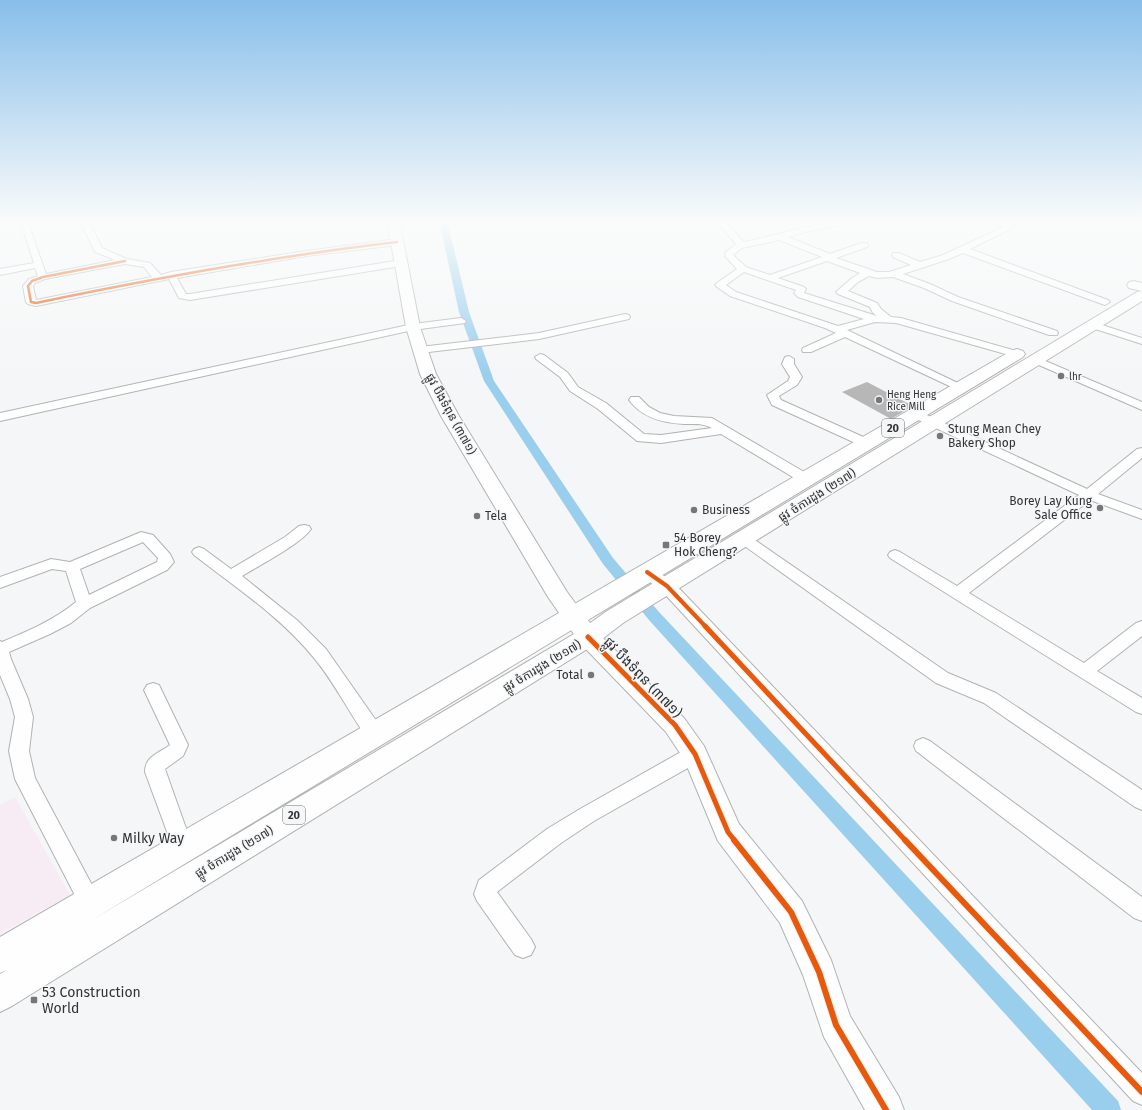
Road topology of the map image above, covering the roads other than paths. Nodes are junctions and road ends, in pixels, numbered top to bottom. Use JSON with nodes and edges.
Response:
{"nodes":[{"id":1,"x":41,"y":272,"type":"edge"},
{"id":2,"x":70,"y":272,"type":"edge"},
{"id":3,"x":153,"y":272,"type":"edge"},
{"id":4,"x":191,"y":272,"type":"edge"},
{"id":5,"x":346,"y":272,"type":"edge"},
{"id":6,"x":403,"y":272,"type":"edge"},
{"id":7,"x":739,"y":272,"type":"edge"},
{"id":8,"x":750,"y":272,"type":"edge"},
{"id":9,"x":786,"y":272,"type":"edge"},
{"id":10,"x":865,"y":272,"type":"edge"},
{"id":11,"x":901,"y":272,"type":"edge"},
{"id":12,"x":1023,"y":272,"type":"edge"},
{"id":13,"x":868,"y":273,"type":"junction"},
{"id":14,"x":894,"y":274,"type":"junction"},
{"id":15,"x":171,"y":275,"type":"junction"},
{"id":16,"x":43,"y":277,"type":"junction"},
{"id":17,"x":158,"y":278,"type":"junction"},
{"id":18,"x":768,"y":278,"type":"junction"},
{"id":19,"x":954,"y":287,"type":"dead end"},
{"id":20,"x":1140,"y":287,"type":"edge"},
{"id":21,"x":950,"y":297,"type":"junction"},
{"id":22,"x":820,"y":301,"type":"junction"},
{"id":23,"x":1105,"y":302,"type":"junction"},
{"id":24,"x":796,"y":315,"type":"junction"},
{"id":25,"x":625,"y":317,"type":"dead end"},
{"id":26,"x":875,"y":319,"type":"junction"},
{"id":27,"x":888,"y":319,"type":"junction"},
{"id":28,"x":461,"y":321,"type":"dead end"},
{"id":29,"x":1093,"y":325,"type":"junction"},
{"id":30,"x":413,"y":327,"type":"junction"},
{"id":31,"x":840,"y":332,"type":"junction"},
{"id":32,"x":1053,"y":333,"type":"junction"},
{"id":33,"x":1142,"y":341,"type":"edge"},
{"id":34,"x":420,"y":350,"type":"junction"},
{"id":35,"x":807,"y":350,"type":"dead end"},
{"id":36,"x":1016,"y":354,"type":"junction"},
{"id":37,"x":540,"y":357,"type":"dead end"},
{"id":38,"x":789,"y":359,"type":"dead end"},
{"id":39,"x":1036,"y":360,"type":"junction"},
{"id":40,"x":960,"y":388,"type":"junction"},
{"id":41,"x":634,"y":400,"type":"dead end"},
{"id":42,"x":1142,"y":406,"type":"edge"},
{"id":43,"x":916,"y":414,"type":"junction"},
{"id":44,"x":0,"y":417,"type":"edge"},
{"id":45,"x":934,"y":422,"type":"junction"},
{"id":46,"x":723,"y":430,"type":"junction"},
{"id":47,"x":866,"y":443,"type":"junction"},
{"id":48,"x":1142,"y":452,"type":"edge"},
{"id":49,"x":806,"y":479,"type":"junction"},
{"id":50,"x":1089,"y":495,"type":"junction"},
{"id":51,"x":1142,"y":515,"type":"edge"},
{"id":52,"x":304,"y":528,"type":"dead end"},
{"id":53,"x":744,"y":539,"type":"junction"},
{"id":54,"x":199,"y":552,"type":"dead end"},
{"id":55,"x":895,"y":556,"type":"dead end"},
{"id":56,"x":72,"y":567,"type":"junction"},
{"id":57,"x":231,"y":576,"type":"junction"},
{"id":58,"x":654,"y":581,"type":"junction"},
{"id":59,"x":0,"y":583,"type":"edge"},
{"id":60,"x":957,"y":594,"type":"junction"},
{"id":61,"x":84,"y":604,"type":"junction"},
{"id":62,"x":581,"y":627,"type":"junction"},
{"id":63,"x":1142,"y":627,"type":"edge"},
{"id":64,"x":0,"y":648,"type":"edge"},
{"id":65,"x":1084,"y":672,"type":"junction"},
{"id":66,"x":153,"y":690,"type":"dead end"},
{"id":67,"x":1142,"y":707,"type":"edge"},
{"id":68,"x":375,"y":734,"type":"junction"},
{"id":69,"x":923,"y":746,"type":"dead end"},
{"id":70,"x":695,"y":754,"type":"junction"},
{"id":71,"x":1142,"y":801,"type":"edge"},
{"id":72,"x":183,"y":848,"type":"junction"},
{"id":73,"x":90,"y":902,"type":"junction"},
{"id":74,"x":1142,"y":910,"type":"edge"},
{"id":75,"x":523,"y":948,"type":"dead end"},
{"id":76,"x":0,"y":956,"type":"edge"},
{"id":77,"x":0,"y":994,"type":"edge"},
{"id":78,"x":1142,"y":1092,"type":"edge"},
{"id":79,"x":886,"y":1110,"type":"edge"}],
"edges":[{"from":1,"to":16,"type":"street"},
{"from":2,"to":16,"type":"street"},
{"from":3,"to":17,"type":"street"},
{"from":4,"to":15,"type":"street"},
{"from":5,"to":15,"type":"street"},
{"from":6,"to":30,"type":"main road","name":"ផ្លូវ បឹងទំពុន (៣៧១)"},
{"from":7,"to":24,"type":"street"},
{"from":8,"to":18,"type":"street"},
{"from":9,"to":18,"type":"street"},
{"from":10,"to":13,"type":"street"},
{"from":11,"to":14,"type":"street"},
{"from":12,"to":23,"type":"street"},
{"from":13,"to":14,"type":"street"},
{"from":13,"to":27,"type":"street"},
{"from":14,"to":21,"type":"street"},
{"from":15,"to":17,"type":"street"},
{"from":16,"to":17,"type":"street"},
{"from":18,"to":22,"type":"street"},
{"from":19,"to":21,"type":"street"},
{"from":20,"to":23,"type":"main road","name":"ផ្លូវ ចំការដូង (២១៧)","number":"20"},
{"from":20,"to":29,"type":"main road","name":"ផ្លូវ ចំការដូង (២១៧)","number":"20"},
{"from":21,"to":32,"type":"street"},
{"from":22,"to":24,"type":"street"},
{"from":22,"to":26,"type":"street"},
{"from":23,"to":32,"type":"main road","name":"ផ្លូវ ចំការដូង (២១៧)","number":"20"},
{"from":24,"to":31,"type":"street"},
{"from":25,"to":34,"type":"street"},
{"from":26,"to":27,"type":"street"},
{"from":26,"to":31,"type":"street"},
{"from":27,"to":36,"type":"street"},
{"from":28,"to":30,"type":"street"},
{"from":29,"to":33,"type":"street"},
{"from":29,"to":39,"type":"main road","name":"ផ្លូវ ចំការដូង (២១៧)","number":"20"},
{"from":30,"to":34,"type":"main road","name":"ផ្លូវ បឹងទំពុន (៣៧១)"},
{"from":30,"to":44,"type":"street"},
{"from":31,"to":35,"type":"street"},
{"from":31,"to":40,"type":"street"},
{"from":32,"to":36,"type":"main road","name":"ផ្លូវ ចំការដូង (២១៧)","number":"20"},
{"from":34,"to":62,"type":"main road","name":"ផ្លូវ បឹងទំពុន (៣៧១)"},
{"from":36,"to":40,"type":"main road","name":"ផ្លូវ ចំការដូង (២១៧)","number":"20"},
{"from":37,"to":46,"type":"street"},
{"from":38,"to":47,"type":"street"},
{"from":39,"to":42,"type":"street"},
{"from":39,"to":45,"type":"main road","name":"ផ្លូវ ចំការដូង (២១៧)","number":"20"},
{"from":40,"to":43,"type":"main road","name":"ផ្លូវ ចំការដូង (២១៧)","number":"20"},
{"from":41,"to":46,"type":"street"},
{"from":43,"to":45,"type":"street"},
{"from":43,"to":47,"type":"main road","name":"ផ្លូវ ចំការដូង (២១៧)","number":"20"},
{"from":45,"to":50,"type":"street"},
{"from":45,"to":53,"type":"main road","name":"ផ្លូវ ចំការដូង (២១៧)","number":"20"},
{"from":46,"to":49,"type":"street"},
{"from":47,"to":49,"type":"main road","name":"ផ្លូវ ចំការដូង (២១៧)","number":"20"},
{"from":48,"to":50,"type":"street"},
{"from":49,"to":58,"type":"main road","name":"ផ្លូវ ចំការដូង (២១៧)","number":"20"},
{"from":50,"to":51,"type":"street"},
{"from":50,"to":60,"type":"street"},
{"from":52,"to":57,"type":"street"},
{"from":53,"to":58,"type":"main road","name":"ផ្លូវ ចំការដូង (២១៧)","number":"20"},
{"from":53,"to":71,"type":"street"},
{"from":54,"to":57,"type":"street"},
{"from":55,"to":60,"type":"street"},
{"from":56,"to":59,"type":"street"},
{"from":56,"to":61,"type":"street"},
{"from":56,"to":61,"type":"street"},
{"from":57,"to":68,"type":"street"},
{"from":58,"to":62,"type":"main road","name":"ផ្លូវ ចំការដូង (២១៧)","number":"20"},
{"from":58,"to":62,"type":"main road","name":"ផ្លូវ ចំការដូង (២១៧)","number":"20"},
{"from":58,"to":78,"type":"street"},
{"from":60,"to":65,"type":"street"},
{"from":61,"to":64,"type":"street"},
{"from":62,"to":68,"type":"main road","name":"ផ្លូវ ចំការដូង (២១៧)","number":"20"},
{"from":62,"to":70,"type":"main road","name":"ផ្លូវ បឹងទំពុន (៣៧១)"},
{"from":62,"to":77,"type":"main road","name":"ផ្លូវ ចំការដូង (២១៧)","number":"20"},
{"from":63,"to":65,"type":"street"},
{"from":64,"to":73,"type":"street"},
{"from":65,"to":67,"type":"street"},
{"from":66,"to":72,"type":"street"},
{"from":68,"to":72,"type":"main road","name":"ផ្លូវ ចំការដូង (២១៧)","number":"20"},
{"from":69,"to":74,"type":"street"},
{"from":70,"to":75,"type":"street"},
{"from":70,"to":79,"type":"main road","name":"ផ្លូវ បឹងទំពុន (៣៧១)"},
{"from":72,"to":73,"type":"main road","name":"ផ្លូវ ចំការដូង (២១៧)","number":"20"},
{"from":73,"to":76,"type":"main road","name":"ផ្លូវ ចំការដូង (២១៧)","number":"20"}]}
